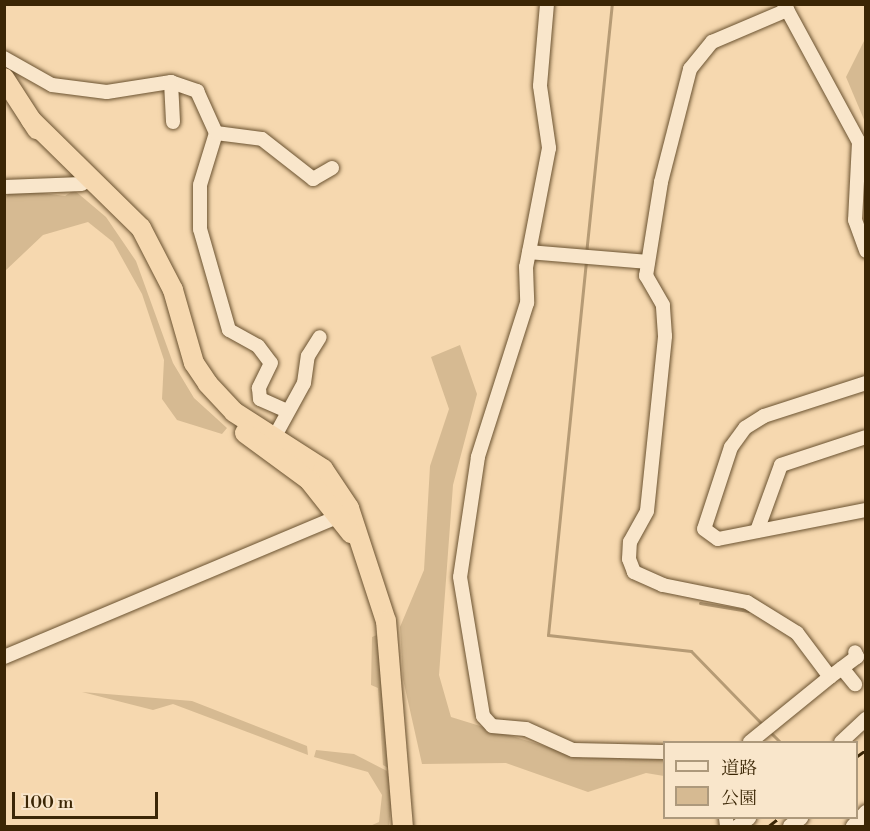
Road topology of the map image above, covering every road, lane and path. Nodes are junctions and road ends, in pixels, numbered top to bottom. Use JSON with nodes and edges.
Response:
{"nodes":[{"id":1,"x":547,"y":4,"type":"edge"},
{"id":2,"x":785,"y":7,"type":"edge"},
{"id":3,"x":4,"y":58,"type":"edge"},
{"id":4,"x":4,"y":78,"type":"edge"},
{"id":5,"x":171,"y":82,"type":"junction"},
{"id":6,"x":31,"y":120,"type":"junction"},
{"id":7,"x":173,"y":122,"type":"dead end"},
{"id":8,"x":216,"y":132,"type":"junction"},
{"id":9,"x":863,"y":155,"type":"edge"},
{"id":10,"x":332,"y":168,"type":"dead end"},
{"id":11,"x":82,"y":184,"type":"junction"},
{"id":12,"x":4,"y":187,"type":"edge"},
{"id":13,"x":866,"y":251,"type":"edge"},
{"id":14,"x":529,"y":252,"type":"junction"},
{"id":15,"x":648,"y":262,"type":"junction"},
{"id":16,"x":320,"y":337,"type":"dead end"},
{"id":17,"x":866,"y":384,"type":"edge"},
{"id":18,"x":286,"y":411,"type":"junction"},
{"id":19,"x":866,"y":437,"type":"edge"},
{"id":20,"x":282,"y":439,"type":"junction"},
{"id":21,"x":322,"y":494,"type":"junction"},
{"id":22,"x":866,"y":510,"type":"edge"},
{"id":23,"x":339,"y":516,"type":"junction"},
{"id":24,"x":357,"y":528,"type":"junction"},
{"id":25,"x":757,"y":531,"type":"junction"},
{"id":26,"x":382,"y":601,"type":"junction"},
{"id":27,"x":855,"y":652,"type":"dead end"},
{"id":28,"x":4,"y":657,"type":"edge"},
{"id":29,"x":842,"y":668,"type":"junction"},
{"id":30,"x":830,"y":677,"type":"junction"},
{"id":31,"x":855,"y":684,"type":"dead end"},
{"id":32,"x":866,"y":719,"type":"edge"},
{"id":33,"x":751,"y":741,"type":"edge"},
{"id":34,"x":843,"y":741,"type":"edge"},
{"id":35,"x":663,"y":753,"type":"edge"},
{"id":36,"x":866,"y":812,"type":"edge"},
{"id":37,"x":403,"y":826,"type":"edge"},
{"id":38,"x":852,"y":826,"type":"edge"}],
"edges":[{"from":1,"to":14,"type":"street"},
{"from":2,"to":9,"type":"street"},
{"from":2,"to":15,"type":"street"},
{"from":3,"to":5,"type":"street"},
{"from":4,"to":6,"type":"highway"},
{"from":5,"to":7,"type":"street"},
{"from":5,"to":8,"type":"street"},
{"from":6,"to":11,"type":"highway"},
{"from":6,"to":20,"type":"highway"},
{"from":8,"to":10,"type":"street"},
{"from":8,"to":18,"type":"street"},
{"from":9,"to":13,"type":"street"},
{"from":11,"to":12,"type":"street"},
{"from":11,"to":21,"type":"highway"},
{"from":14,"to":15,"type":"street"},
{"from":14,"to":35,"type":"street"},
{"from":15,"to":30,"type":"street"},
{"from":16,"to":18,"type":"street"},
{"from":17,"to":25,"type":"street"},
{"from":18,"to":20,"type":"street"},
{"from":19,"to":25,"type":"street"},
{"from":20,"to":21,"type":"highway"},
{"from":20,"to":23,"type":"highway"},
{"from":20,"to":24,"type":"highway"},
{"from":21,"to":23,"type":"highway"},
{"from":22,"to":25,"type":"street"},
{"from":23,"to":24,"type":"highway"},
{"from":23,"to":26,"type":"highway"},
{"from":23,"to":28,"type":"street"},
{"from":24,"to":26,"type":"highway"},
{"from":26,"to":37,"type":"highway"},
{"from":27,"to":29,"type":"street"},
{"from":29,"to":30,"type":"street"},
{"from":29,"to":31,"type":"street"},
{"from":30,"to":33,"type":"street"},
{"from":32,"to":34,"type":"street"},
{"from":36,"to":38,"type":"street"}]}
